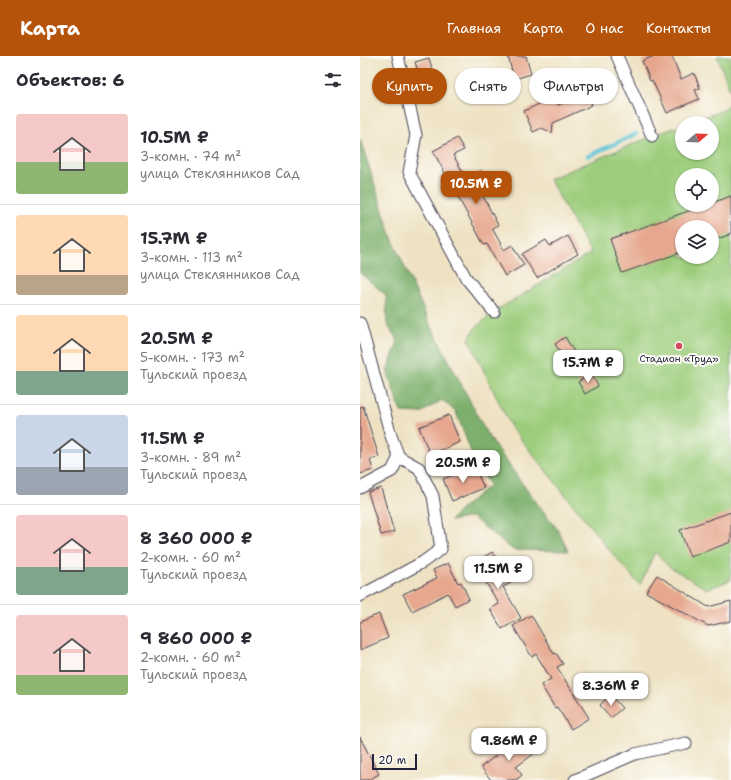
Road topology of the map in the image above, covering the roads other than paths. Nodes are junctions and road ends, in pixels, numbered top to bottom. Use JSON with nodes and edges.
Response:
{"nodes":[{"id":1,"x":398,"y":56,"type":"edge"},
{"id":2,"x":617,"y":56,"type":"edge"},
{"id":3,"x":652,"y":136,"type":"dead end"},
{"id":4,"x":494,"y":312,"type":"dead end"},
{"id":5,"x":360,"y":324,"type":"edge"},
{"id":6,"x":399,"y":457,"type":"junction"},
{"id":7,"x":360,"y":488,"type":"edge"},
{"id":8,"x":360,"y":596,"type":"edge"},
{"id":9,"x":686,"y":743,"type":"dead end"},
{"id":10,"x":576,"y":780,"type":"edge"}],
"edges":[{"from":1,"to":4,"type":"street"},
{"from":2,"to":3,"type":"street"},
{"from":5,"to":6,"type":"street"},
{"from":6,"to":7,"type":"street"},
{"from":6,"to":8,"type":"street"},
{"from":9,"to":10,"type":"street"}]}
